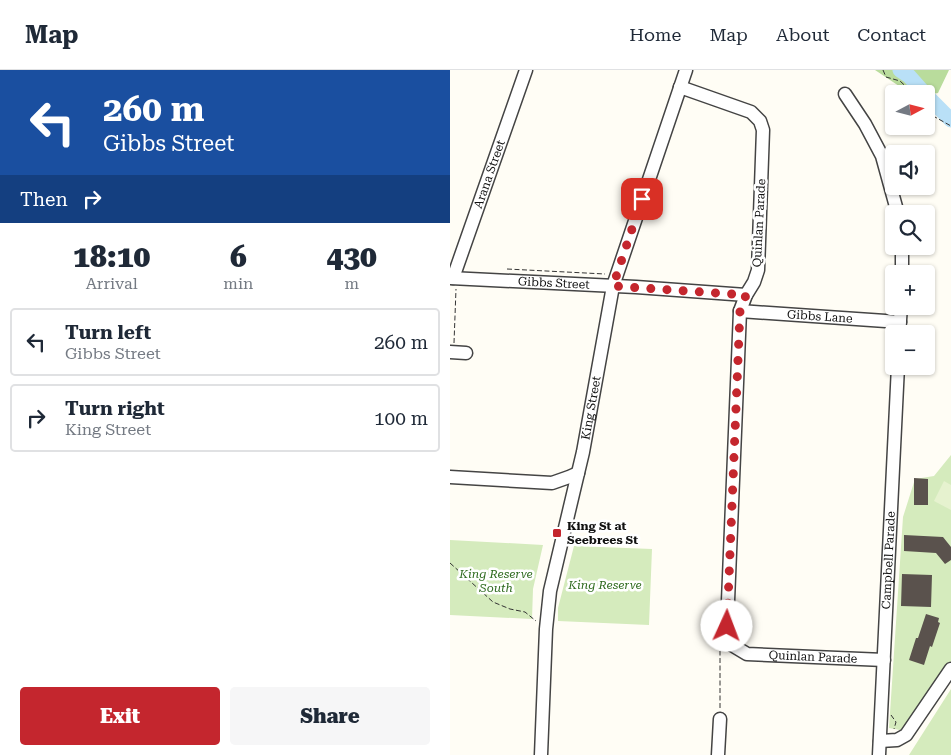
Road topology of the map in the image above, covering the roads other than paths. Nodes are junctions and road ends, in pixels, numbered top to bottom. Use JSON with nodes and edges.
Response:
{"nodes":[{"id":1,"x":526,"y":70,"type":"edge"},
{"id":2,"x":686,"y":70,"type":"edge"},
{"id":3,"x":680,"y":87,"type":"junction"},
{"id":4,"x":844,"y":94,"type":"dead end"},
{"id":5,"x":896,"y":205,"type":"edge"},
{"id":6,"x":453,"y":278,"type":"edge"},
{"id":7,"x":613,"y":286,"type":"junction"},
{"id":8,"x":746,"y":295,"type":"junction"},
{"id":9,"x":740,"y":311,"type":"junction"},
{"id":10,"x":885,"y":326,"type":"edge"},
{"id":11,"x":898,"y":375,"type":"edge"},
{"id":12,"x":578,"y":473,"type":"junction"},
{"id":13,"x":450,"y":477,"type":"edge"},
{"id":14,"x":552,"y":483,"type":"junction"},
{"id":15,"x":572,"y":497,"type":"junction"},
{"id":16,"x":884,"y":660,"type":"junction"},
{"id":17,"x":951,"y":669,"type":"edge"},
{"id":18,"x":720,"y":719,"type":"road end"},
{"id":19,"x":880,"y":741,"type":"junction"},
{"id":20,"x":541,"y":755,"type":"edge"},
{"id":21,"x":718,"y":755,"type":"edge"},
{"id":22,"x":879,"y":755,"type":"edge"}],
"edges":[{"from":1,"to":6,"type":"street","name":"Arana Street"},
{"from":2,"to":3,"type":"street","name":"King Street"},
{"from":3,"to":7,"type":"street","name":"King Street"},
{"from":3,"to":8,"type":"street","name":"Quinlan Parade"},
{"from":4,"to":5,"type":"street"},
{"from":6,"to":7,"type":"street","name":"Gibbs Street"},
{"from":7,"to":8,"type":"street","name":"Gibbs Street"},
{"from":7,"to":12,"type":"street","name":"King Street"},
{"from":8,"to":9,"type":"street","name":"Quinlan Parade"},
{"from":9,"to":10,"type":"street","name":"Gibbs Lane"},
{"from":9,"to":16,"type":"street","name":"Quinlan Parade"},
{"from":11,"to":16,"type":"street","name":"Campbell Parade"},
{"from":12,"to":14,"type":"street"},
{"from":12,"to":15,"type":"street","name":"King Street"},
{"from":13,"to":14,"type":"street"},
{"from":14,"to":15,"type":"street"},
{"from":15,"to":20,"type":"street","name":"King Street"},
{"from":16,"to":19,"type":"street","name":"Campbell Parade"},
{"from":17,"to":19,"type":"street"},
{"from":18,"to":21,"type":"street"},
{"from":19,"to":22,"type":"street","name":"Campbell Parade"}]}
